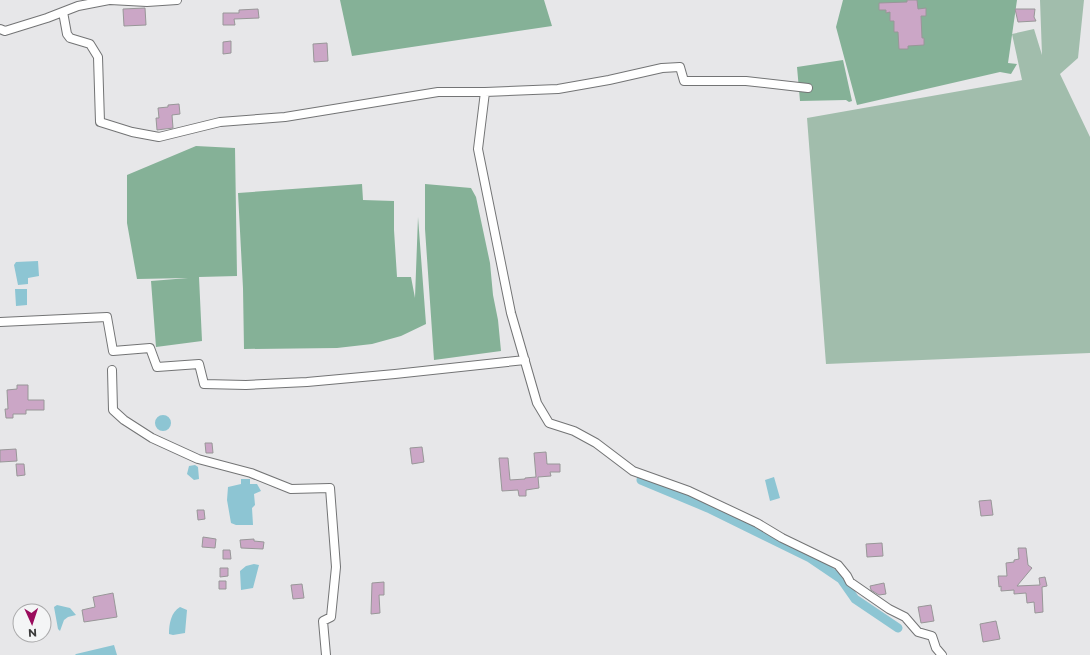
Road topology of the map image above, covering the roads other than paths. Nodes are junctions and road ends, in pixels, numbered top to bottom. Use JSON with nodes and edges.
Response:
{"nodes":[{"id":1,"x":109,"y":0,"type":"edge"},
{"id":2,"x":177,"y":0,"type":"edge"},
{"id":3,"x":63,"y":12,"type":"junction"},
{"id":4,"x":0,"y":29,"type":"edge"},
{"id":5,"x":808,"y":88,"type":"dead end"},
{"id":6,"x":485,"y":92,"type":"junction"},
{"id":7,"x":0,"y":322,"type":"edge"},
{"id":8,"x":525,"y":360,"type":"junction"},
{"id":9,"x":112,"y":370,"type":"dead end"},
{"id":10,"x":326,"y":655,"type":"edge"},
{"id":11,"x":942,"y":655,"type":"edge"}],
"edges":[{"from":1,"to":2,"type":"street"},
{"from":1,"to":3,"type":"street"},
{"from":3,"to":4,"type":"street"},
{"from":3,"to":6,"type":"street"},
{"from":5,"to":6,"type":"street"},
{"from":6,"to":8,"type":"street"},
{"from":7,"to":8,"type":"street"},
{"from":8,"to":11,"type":"street"},
{"from":9,"to":10,"type":"street"}]}
